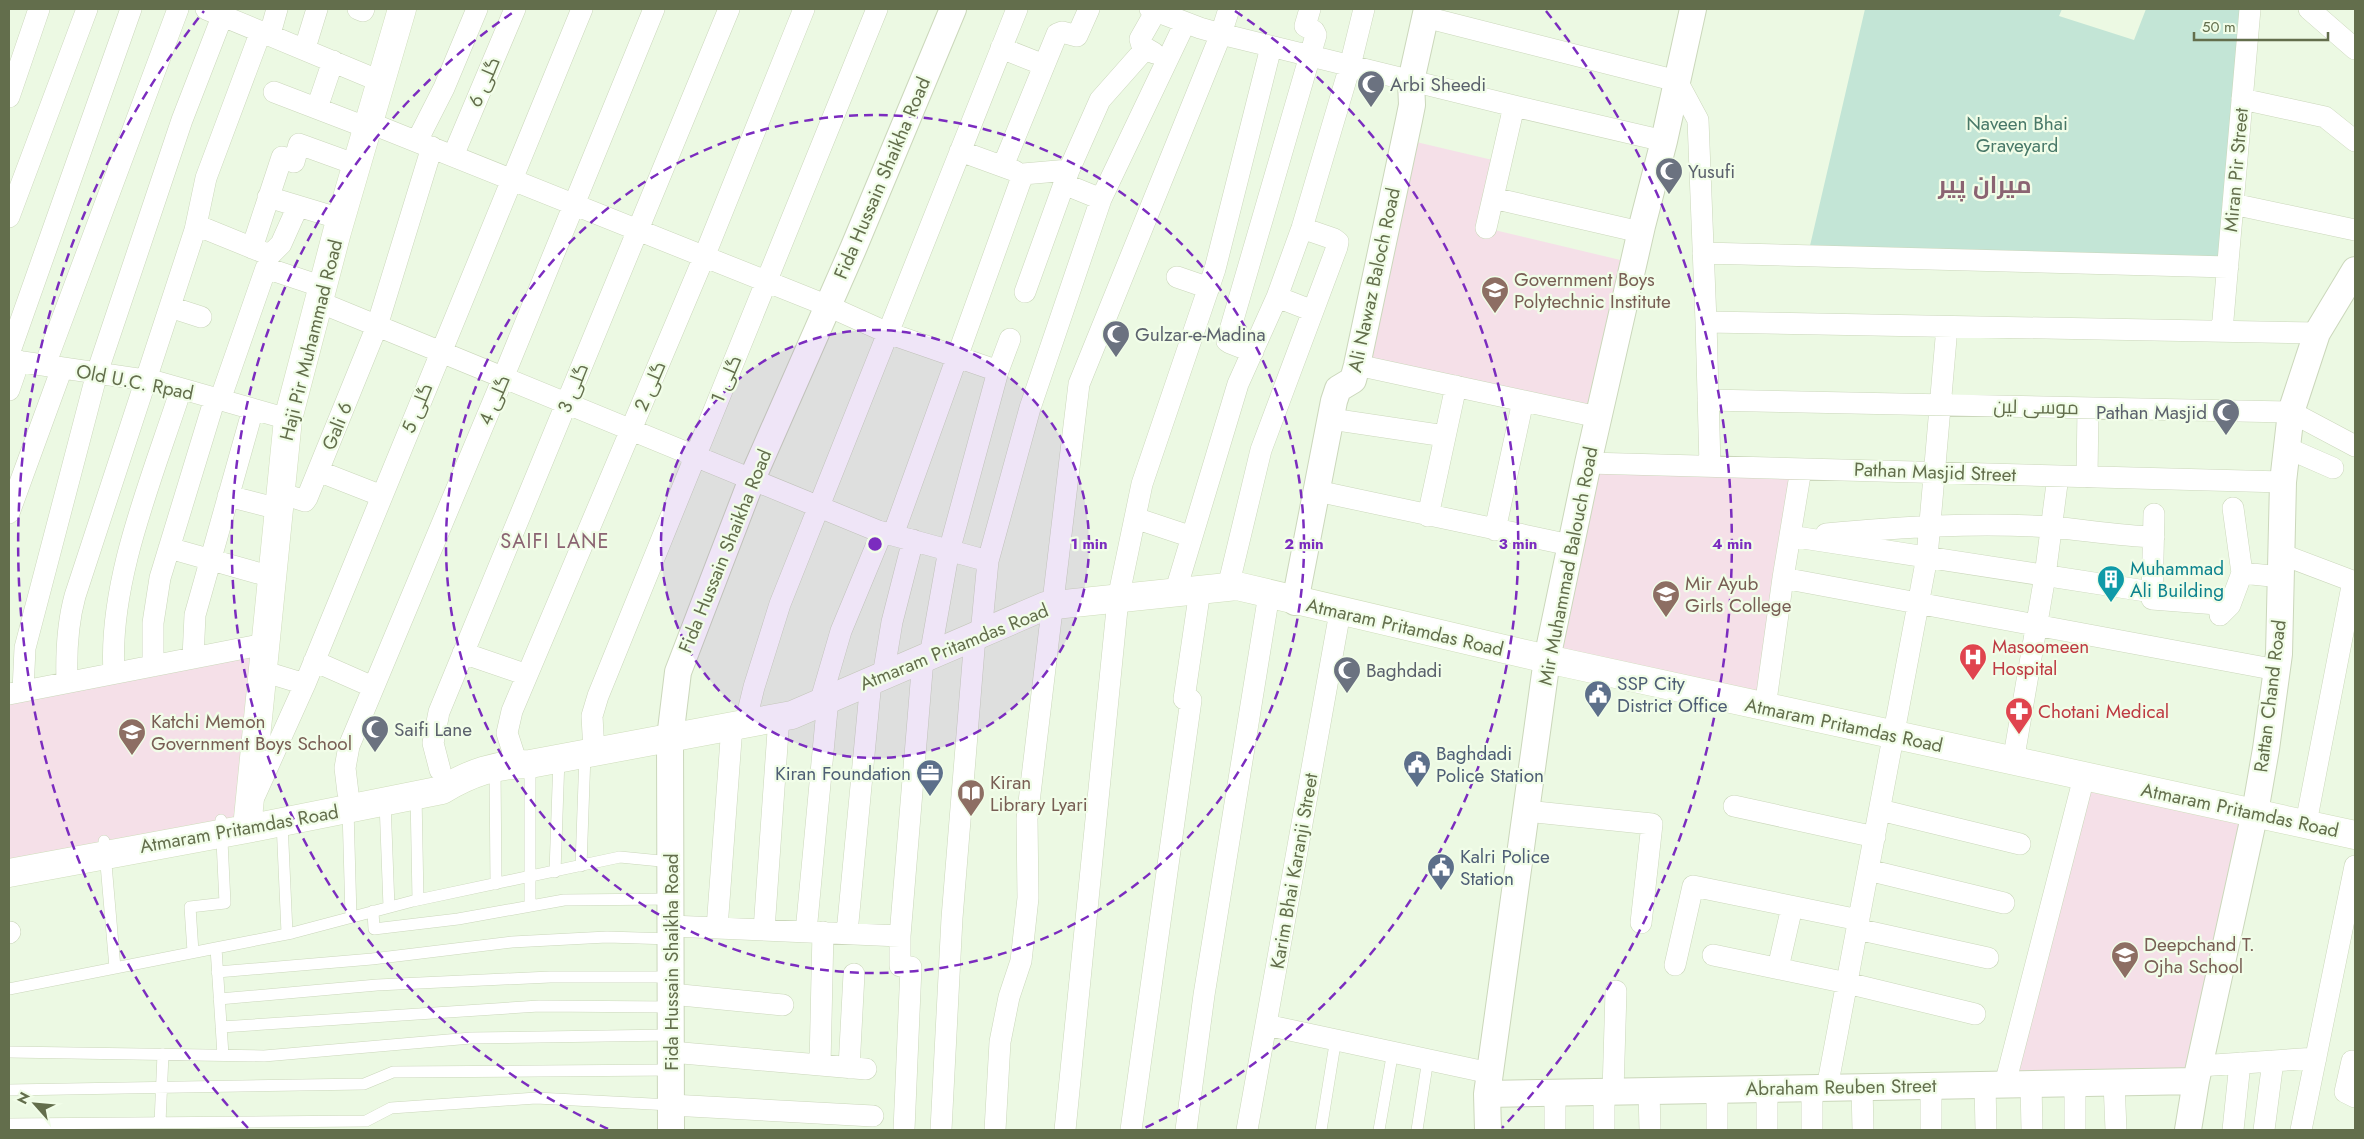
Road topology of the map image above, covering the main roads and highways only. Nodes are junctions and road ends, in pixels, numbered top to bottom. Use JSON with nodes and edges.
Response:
{"nodes":[{"id":1,"x":397,"y":10,"type":"edge"},
{"id":2,"x":466,"y":775,"type":"junction"},
{"id":3,"x":348,"y":801,"type":"junction"},
{"id":4,"x":238,"y":820,"type":"junction"},
{"id":5,"x":2355,"y":835,"type":"edge"},
{"id":6,"x":104,"y":847,"type":"junction"},
{"id":7,"x":9,"y":858,"type":"edge"},
{"id":8,"x":9,"y":873,"type":"edge"}],
"edges":[{"from":1,"to":4,"type":"main road","name":"Haji Pir Muhammad Road"},
{"from":2,"to":3,"type":"main road","name":"Atmaram Pritamdas Road"},
{"from":2,"to":3,"type":"main road","name":"Atmaram Pritamdas Road"},
{"from":2,"to":5,"type":"main road","name":"Atmaram Pritamdas Road"},
{"from":3,"to":4,"type":"main road","name":"Atmaram Pritamdas Road"},
{"from":3,"to":4,"type":"main road","name":"Atmaram Pritamdas Road"},
{"from":4,"to":6,"type":"main road","name":"Atmaram Pritamdas Road"},
{"from":6,"to":7,"type":"main road","name":"Atmaram Pritamdas Road"},
{"from":6,"to":8,"type":"main road","name":"Atmaram Pritamdas Road"}]}
